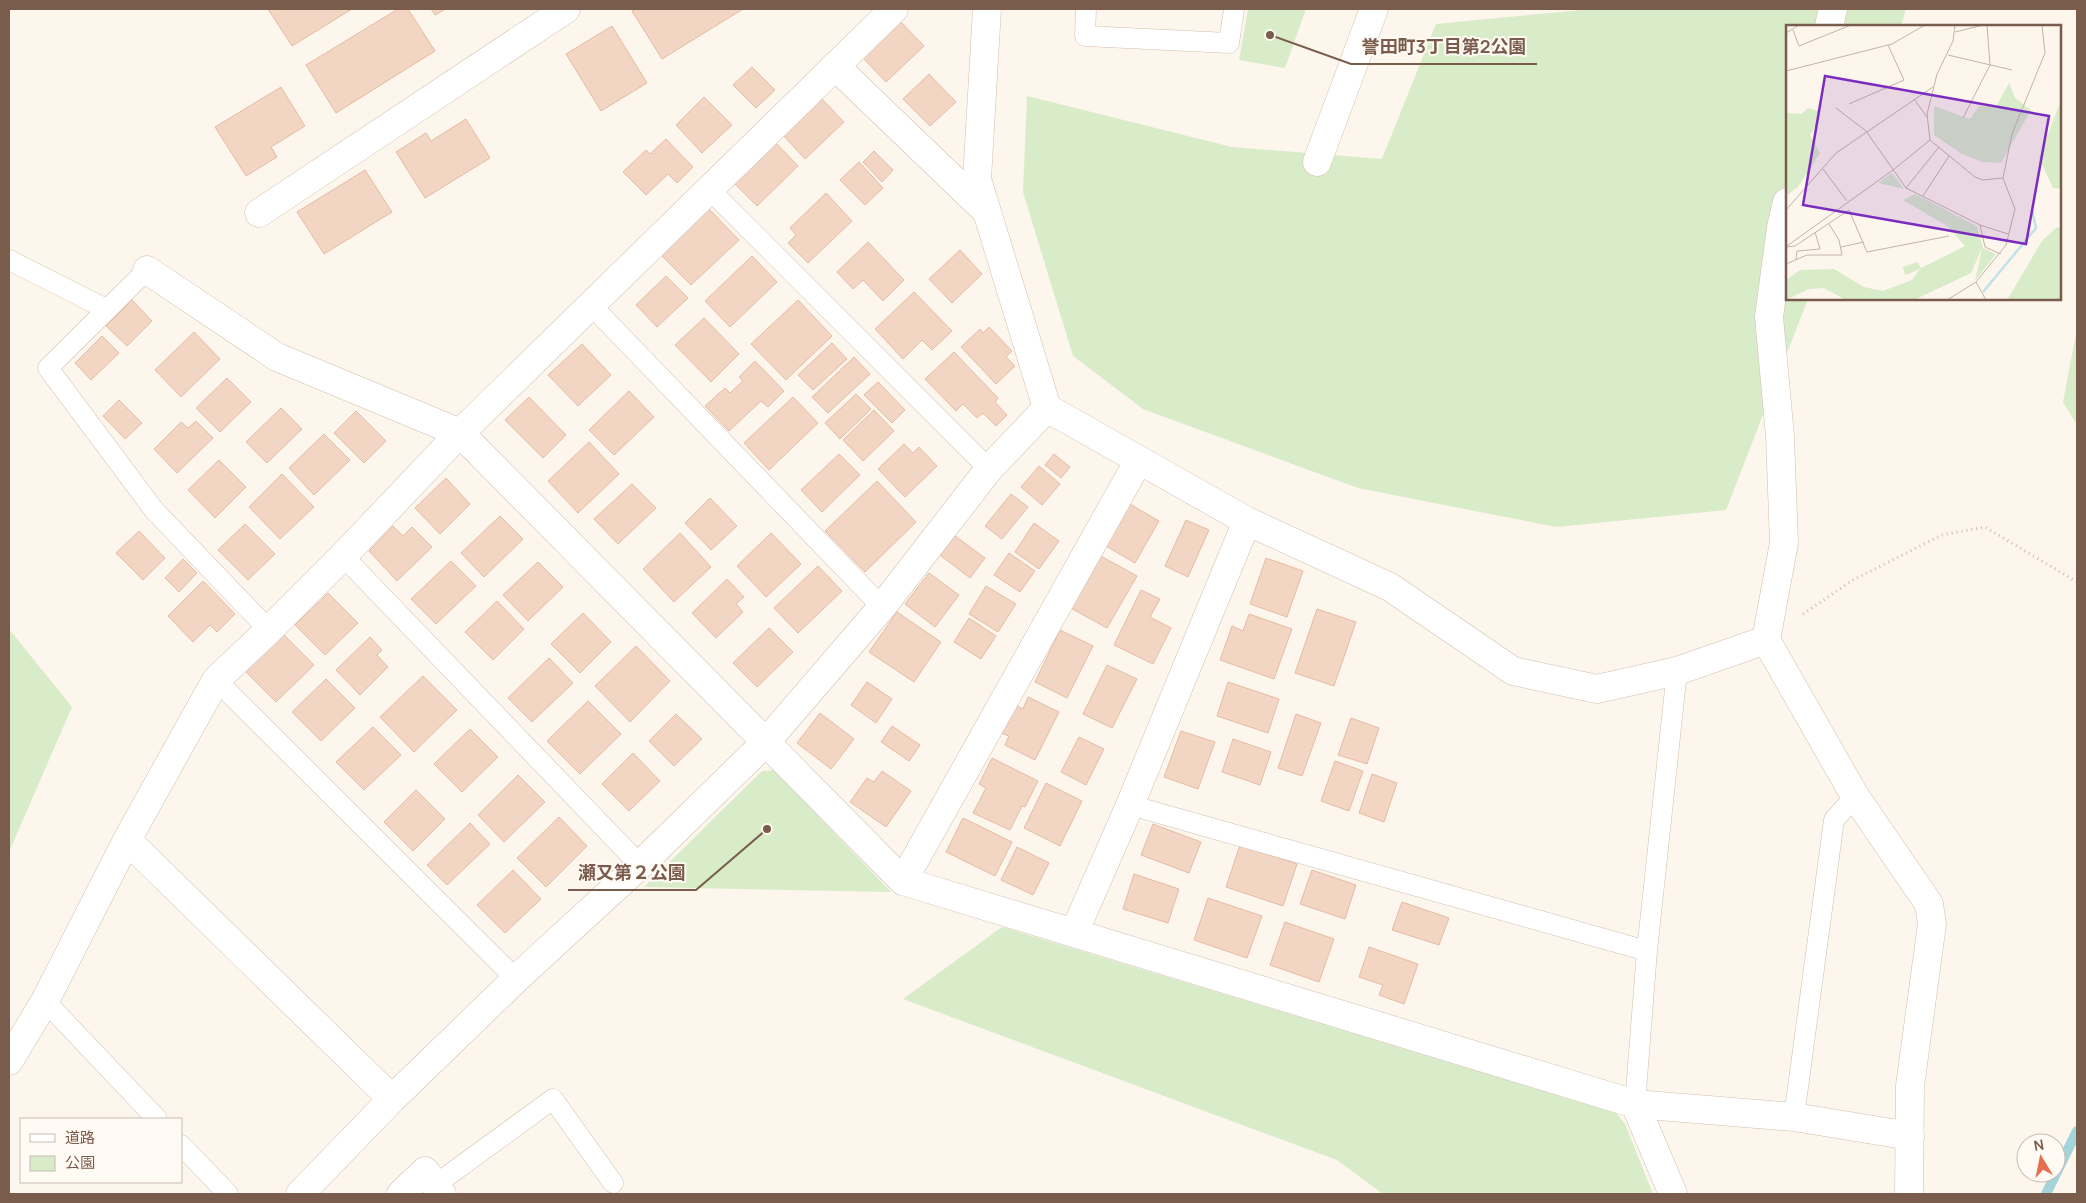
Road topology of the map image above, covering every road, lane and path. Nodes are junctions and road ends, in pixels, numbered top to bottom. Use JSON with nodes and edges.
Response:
{"nodes":[{"id":1,"x":566,"y":9,"type":"edge"},
{"id":2,"x":894,"y":9,"type":"edge"},
{"id":3,"x":987,"y":9,"type":"edge"},
{"id":4,"x":1086,"y":9,"type":"edge"},
{"id":5,"x":1234,"y":9,"type":"edge"},
{"id":6,"x":1374,"y":9,"type":"edge"},
{"id":7,"x":1833,"y":9,"type":"edge"},
{"id":8,"x":1829,"y":25,"type":"edge"},
{"id":9,"x":835,"y":66,"type":"junction"},
{"id":10,"x":1317,"y":162,"type":"dead end"},
{"id":11,"x":709,"y":189,"type":"junction"},
{"id":12,"x":1786,"y":206,"type":"edge"},
{"id":13,"x":986,"y":211,"type":"junction"},
{"id":14,"x":259,"y":213,"type":"dead end"},
{"id":15,"x":9,"y":260,"type":"edge"},
{"id":16,"x":147,"y":270,"type":"joint"},
{"id":17,"x":591,"y":305,"type":"junction"},
{"id":18,"x":106,"y":309,"type":"junction"},
{"id":19,"x":1047,"y":408,"type":"junction"},
{"id":20,"x":460,"y":433,"type":"junction"},
{"id":21,"x":1140,"y":460,"type":"junction"},
{"id":22,"x":989,"y":469,"type":"junction"},
{"id":23,"x":1247,"y":521,"type":"junction"},
{"id":24,"x":343,"y":556,"type":"junction"},
{"id":25,"x":2077,"y":582,"type":"edge"},
{"id":26,"x":882,"y":607,"type":"junction"},
{"id":27,"x":269,"y":630,"type":"junction"},
{"id":28,"x":1766,"y":640,"type":"junction"},
{"id":29,"x":1677,"y":671,"type":"junction"},
{"id":30,"x":216,"y":680,"type":"junction"},
{"id":31,"x":766,"y":742,"type":"junction"},
{"id":32,"x":1855,"y":796,"type":"junction"},
{"id":33,"x":1130,"y":805,"type":"junction"},
{"id":34,"x":128,"y":840,"type":"junction"},
{"id":35,"x":640,"y":865,"type":"junction"},
{"id":36,"x":904,"y":881,"type":"junction"},
{"id":37,"x":1074,"y":933,"type":"junction"},
{"id":38,"x":1646,"y":952,"type":"junction"},
{"id":39,"x":516,"y":979,"type":"junction"},
{"id":40,"x":45,"y":1001,"type":"junction"},
{"id":41,"x":9,"y":1061,"type":"edge"},
{"id":42,"x":392,"y":1099,"type":"junction"},
{"id":43,"x":1635,"y":1104,"type":"junction"},
{"id":44,"x":156,"y":1118,"type":"edge"},
{"id":45,"x":1794,"y":1118,"type":"junction"},
{"id":46,"x":1910,"y":1136,"type":"junction"},
{"id":47,"x":182,"y":1146,"type":"edge"},
{"id":48,"x":613,"y":1183,"type":"dead end"},
{"id":49,"x":438,"y":1190,"type":"edge"},
{"id":50,"x":228,"y":1194,"type":"edge"},
{"id":51,"x":300,"y":1194,"type":"edge"},
{"id":52,"x":401,"y":1194,"type":"edge"},
{"id":53,"x":1673,"y":1194,"type":"edge"},
{"id":54,"x":1909,"y":1194,"type":"edge"}],
"edges":[{"from":1,"to":14,"type":"street"},
{"from":2,"to":9,"type":"street"},
{"from":3,"to":13,"type":"street"},
{"from":4,"to":5,"type":"lane"},
{"from":6,"to":10,"type":"street"},
{"from":7,"to":8,"type":"street"},
{"from":9,"to":11,"type":"street"},
{"from":9,"to":13,"type":"street"},
{"from":11,"to":17,"type":"street"},
{"from":11,"to":22,"type":"lane"},
{"from":12,"to":28,"type":"street"},
{"from":13,"to":19,"type":"street"},
{"from":15,"to":18,"type":"lane"},
{"from":16,"to":18,"type":"lane"},
{"from":16,"to":20,"type":"street"},
{"from":17,"to":20,"type":"street"},
{"from":17,"to":26,"type":"lane"},
{"from":18,"to":27,"type":"lane"},
{"from":19,"to":21,"type":"street"},
{"from":19,"to":22,"type":"street"},
{"from":20,"to":24,"type":"street"},
{"from":20,"to":31,"type":"street"},
{"from":21,"to":23,"type":"street"},
{"from":21,"to":36,"type":"street"},
{"from":22,"to":26,"type":"street"},
{"from":23,"to":29,"type":"street"},
{"from":23,"to":33,"type":"street"},
{"from":24,"to":27,"type":"street"},
{"from":24,"to":35,"type":"lane"},
{"from":25,"to":28,"type":"path"},
{"from":26,"to":31,"type":"street"},
{"from":27,"to":30,"type":"street"},
{"from":28,"to":29,"type":"street"},
{"from":28,"to":32,"type":"street"},
{"from":29,"to":38,"type":"lane"},
{"from":30,"to":34,"type":"street"},
{"from":30,"to":39,"type":"lane"},
{"from":31,"to":35,"type":"street"},
{"from":31,"to":36,"type":"street"},
{"from":32,"to":45,"type":"lane"},
{"from":32,"to":46,"type":"street"},
{"from":33,"to":37,"type":"street"},
{"from":33,"to":38,"type":"lane"},
{"from":34,"to":40,"type":"street"},
{"from":34,"to":42,"type":"street"},
{"from":35,"to":39,"type":"street"},
{"from":36,"to":37,"type":"street"},
{"from":37,"to":43,"type":"street"},
{"from":38,"to":43,"type":"lane"},
{"from":39,"to":42,"type":"street"},
{"from":40,"to":41,"type":"street"},
{"from":40,"to":44,"type":"lane"},
{"from":42,"to":51,"type":"street"},
{"from":43,"to":45,"type":"street"},
{"from":43,"to":53,"type":"street"},
{"from":45,"to":46,"type":"street"},
{"from":46,"to":54,"type":"street"},
{"from":47,"to":50,"type":"lane"},
{"from":48,"to":49,"type":"lane"},
{"from":49,"to":52,"type":"street"}]}
